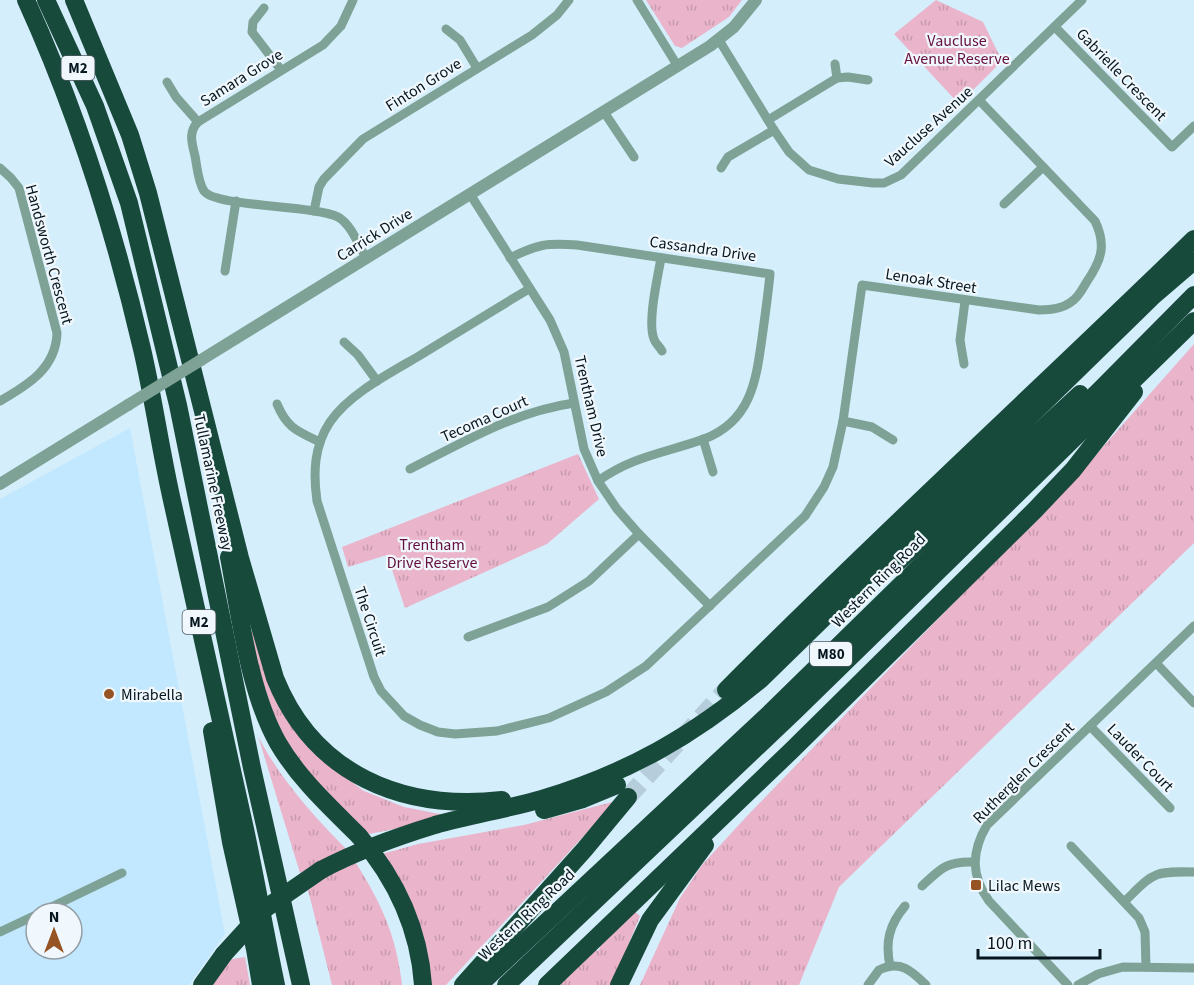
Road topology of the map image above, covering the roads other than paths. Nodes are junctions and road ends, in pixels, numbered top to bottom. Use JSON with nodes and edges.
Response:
{"nodes":[{"id":1,"x":26,"y":0,"type":"edge"},
{"id":2,"x":46,"y":0,"type":"edge"},
{"id":3,"x":54,"y":0,"type":"edge"},
{"id":4,"x":74,"y":0,"type":"edge"},
{"id":5,"x":353,"y":0,"type":"edge"},
{"id":6,"x":569,"y":0,"type":"edge"},
{"id":7,"x":637,"y":0,"type":"edge"},
{"id":8,"x":756,"y":0,"type":"edge"},
{"id":9,"x":1082,"y":0,"type":"edge"},
{"id":10,"x":264,"y":8,"type":"dead end"},
{"id":11,"x":1055,"y":27,"type":"junction"},
{"id":12,"x":446,"y":29,"type":"dead end"},
{"id":13,"x":719,"y":40,"type":"junction"},
{"id":14,"x":835,"y":64,"type":"dead end"},
{"id":15,"x":677,"y":65,"type":"junction"},
{"id":16,"x":477,"y":68,"type":"junction"},
{"id":17,"x":281,"y":70,"type":"junction"},
{"id":18,"x":837,"y":78,"type":"junction"},
{"id":19,"x":868,"y":80,"type":"dead end"},
{"id":20,"x":167,"y":82,"type":"dead end"},
{"id":21,"x":979,"y":100,"type":"junction"},
{"id":22,"x":95,"y":106,"type":"junction"},
{"id":23,"x":604,"y":112,"type":"junction"},
{"id":24,"x":768,"y":120,"type":"junction"},
{"id":25,"x":198,"y":122,"type":"junction"},
{"id":26,"x":1194,"y":126,"type":"edge"},
{"id":27,"x":774,"y":130,"type":"junction"},
{"id":28,"x":634,"y":157,"type":"dead end"},
{"id":29,"x":1043,"y":167,"type":"junction"},
{"id":30,"x":0,"y":168,"type":"edge"},
{"id":31,"x":720,"y":168,"type":"dead end"},
{"id":32,"x":470,"y":194,"type":"junction"},
{"id":33,"x":236,"y":201,"type":"junction"},
{"id":34,"x":1004,"y":204,"type":"dead end"},
{"id":35,"x":314,"y":211,"type":"junction"},
{"id":36,"x":1194,"y":239,"type":"edge"},
{"id":37,"x":1194,"y":252,"type":"edge"},
{"id":38,"x":366,"y":258,"type":"junction"},
{"id":39,"x":510,"y":258,"type":"junction"},
{"id":40,"x":661,"y":258,"type":"junction"},
{"id":41,"x":1194,"y":261,"type":"edge"},
{"id":42,"x":225,"y":272,"type":"dead end"},
{"id":43,"x":529,"y":289,"type":"junction"},
{"id":44,"x":1194,"y":295,"type":"edge"},
{"id":45,"x":1152,"y":297,"type":"junction"},
{"id":46,"x":965,"y":301,"type":"junction"},
{"id":47,"x":1175,"y":313,"type":"junction"},
{"id":48,"x":1194,"y":321,"type":"edge"},
{"id":49,"x":1174,"y":340,"type":"junction"},
{"id":50,"x":344,"y":342,"type":"dead end"},
{"id":51,"x":662,"y":351,"type":"dead end"},
{"id":52,"x":964,"y":364,"type":"dead end"},
{"id":53,"x":377,"y":381,"type":"junction"},
{"id":54,"x":199,"y":399,"type":"junction"},
{"id":55,"x":0,"y":401,"type":"edge"},
{"id":56,"x":574,"y":403,"type":"junction"},
{"id":57,"x":277,"y":404,"type":"dead end"},
{"id":58,"x":843,"y":421,"type":"junction"},
{"id":59,"x":703,"y":439,"type":"junction"},
{"id":60,"x":893,"y":440,"type":"dead end"},
{"id":61,"x":320,"y":442,"type":"junction"},
{"id":62,"x":410,"y":469,"type":"dead end"},
{"id":63,"x":713,"y":472,"type":"dead end"},
{"id":64,"x":598,"y":481,"type":"junction"},
{"id":65,"x":0,"y":484,"type":"edge"},
{"id":66,"x":172,"y":502,"type":"junction"},
{"id":67,"x":639,"y":534,"type":"junction"},
{"id":68,"x":710,"y":606,"type":"junction"},
{"id":69,"x":1194,"y":626,"type":"edge"},
{"id":70,"x":468,"y":637,"type":"dead end"},
{"id":71,"x":1156,"y":663,"type":"junction"},
{"id":72,"x":726,"y":690,"type":"tunnel mouth"},
{"id":73,"x":1194,"y":703,"type":"edge"},
{"id":74,"x":1090,"y":726,"type":"junction"},
{"id":75,"x":759,"y":782,"type":"junction"},
{"id":76,"x":575,"y":787,"type":"junction"},
{"id":77,"x":628,"y":797,"type":"tunnel mouth"},
{"id":78,"x":1170,"y":808,"type":"dead end"},
{"id":79,"x":395,"y":838,"type":"junction"},
{"id":80,"x":1071,"y":846,"type":"dead end"},
{"id":81,"x":974,"y":862,"type":"junction"},
{"id":82,"x":1194,"y":872,"type":"edge"},
{"id":83,"x":122,"y":873,"type":"dead end"},
{"id":84,"x":922,"y":886,"type":"dead end"},
{"id":85,"x":65,"y":901,"type":"edge"},
{"id":86,"x":1125,"y":901,"type":"junction"},
{"id":87,"x":904,"y":906,"type":"dead end"},
{"id":88,"x":24,"y":921,"type":"edge"},
{"id":89,"x":0,"y":932,"type":"edge"},
{"id":90,"x":890,"y":966,"type":"junction"},
{"id":91,"x":1146,"y":967,"type":"junction"},
{"id":92,"x":1194,"y":968,"type":"edge"},
{"id":93,"x":203,"y":985,"type":"edge"},
{"id":94,"x":261,"y":985,"type":"edge"},
{"id":95,"x":275,"y":985,"type":"edge"},
{"id":96,"x":301,"y":985,"type":"edge"},
{"id":97,"x":423,"y":985,"type":"edge"},
{"id":98,"x":463,"y":985,"type":"edge"},
{"id":99,"x":479,"y":985,"type":"edge"},
{"id":100,"x":506,"y":985,"type":"edge"},
{"id":101,"x":547,"y":985,"type":"edge"},
{"id":102,"x":619,"y":985,"type":"edge"},
{"id":103,"x":868,"y":985,"type":"edge"},
{"id":104,"x":926,"y":985,"type":"edge"},
{"id":105,"x":1068,"y":985,"type":"edge"},
{"id":106,"x":1078,"y":985,"type":"edge"}],
"edges":[{"from":1,"to":66,"type":"highway","number":"M2"},
{"from":2,"to":22,"type":"highway","name":"Tullamarine Freeway","number":"M2"},
{"from":3,"to":22,"type":"highway"},
{"from":4,"to":54,"type":"highway"},
{"from":5,"to":17,"type":"street","name":"Samara Grove"},
{"from":6,"to":16,"type":"street","name":"Finton Grove"},
{"from":7,"to":15,"type":"street"},
{"from":8,"to":13,"type":"street","name":"Carrick Drive"},
{"from":9,"to":11,"type":"street","name":"Vaucluse Avenue"},
{"from":10,"to":17,"type":"street"},
{"from":11,"to":21,"type":"street","name":"Vaucluse Avenue"},
{"from":11,"to":26,"type":"street","name":"Gabrielle Crescent"},
{"from":12,"to":16,"type":"street"},
{"from":13,"to":15,"type":"street","name":"Carrick Drive"},
{"from":13,"to":24,"type":"street","name":"Vaucluse Avenue"},
{"from":14,"to":18,"type":"street"},
{"from":15,"to":23,"type":"street","name":"Carrick Drive"},
{"from":16,"to":35,"type":"street","name":"Finton Grove"},
{"from":17,"to":25,"type":"street","name":"Samara Grove"},
{"from":18,"to":19,"type":"street"},
{"from":18,"to":24,"type":"street"},
{"from":20,"to":25,"type":"street"},
{"from":21,"to":27,"type":"street","name":"Vaucluse Avenue"},
{"from":21,"to":29,"type":"street","name":"Lenoak Street"},
{"from":22,"to":96,"type":"highway","name":"Tullamarine Freeway","number":"M2"},
{"from":23,"to":28,"type":"street"},
{"from":23,"to":32,"type":"street","name":"Carrick Drive"},
{"from":24,"to":27,"type":"street","name":"Vaucluse Avenue"},
{"from":25,"to":33,"type":"street","name":"Samara Grove"},
{"from":27,"to":31,"type":"street"},
{"from":29,"to":34,"type":"street"},
{"from":29,"to":46,"type":"street","name":"Lenoak Street"},
{"from":30,"to":55,"type":"street","name":"Handsworth Crescent"},
{"from":32,"to":38,"type":"street","name":"Carrick Drive"},
{"from":32,"to":39,"type":"street","name":"Trentham Drive"},
{"from":33,"to":35,"type":"street","name":"Samara Grove"},
{"from":33,"to":42,"type":"street"},
{"from":35,"to":38,"type":"street","name":"Samara Grove"},
{"from":36,"to":72,"type":"highway"},
{"from":37,"to":45,"type":"highway"},
{"from":38,"to":65,"type":"street","name":"Carrick Drive","bridge":true},
{"from":39,"to":40,"type":"street","name":"Cassandra Drive"},
{"from":39,"to":43,"type":"street","name":"Trentham Drive"},
{"from":40,"to":51,"type":"street"},
{"from":40,"to":59,"type":"street","name":"Cassandra Drive"},
{"from":41,"to":45,"type":"highway"},
{"from":43,"to":53,"type":"street","name":"The Circuit"},
{"from":43,"to":56,"type":"street","name":"Trentham Drive"},
{"from":44,"to":47,"type":"highway","name":"Western Ring Road","number":"M80"},
{"from":45,"to":76,"type":"highway"},
{"from":46,"to":52,"type":"street"},
{"from":46,"to":58,"type":"street","name":"Lenoak Street"},
{"from":47,"to":79,"type":"highway"},
{"from":47,"to":99,"type":"highway","name":"Western Ring Road","number":"M80"},
{"from":48,"to":49,"type":"highway","number":"M80"},
{"from":49,"to":75,"type":"highway"},
{"from":49,"to":100,"type":"highway","number":"M80"},
{"from":50,"to":53,"type":"street"},
{"from":53,"to":61,"type":"street","name":"The Circuit"},
{"from":54,"to":76,"type":"highway"},
{"from":54,"to":97,"type":"highway","bridge":true},
{"from":56,"to":62,"type":"street","name":"Tecoma Court"},
{"from":56,"to":64,"type":"street","name":"Trentham Drive"},
{"from":57,"to":61,"type":"street"},
{"from":58,"to":60,"type":"street"},
{"from":58,"to":68,"type":"street","name":"Lenoak Street"},
{"from":59,"to":63,"type":"street"},
{"from":59,"to":64,"type":"street","name":"Cassandra Drive"},
{"from":61,"to":68,"type":"street","name":"The Circuit"},
{"from":64,"to":67,"type":"street","name":"Trentham Drive"},
{"from":66,"to":94,"type":"highway"},
{"from":66,"to":95,"type":"highway","number":"M2"},
{"from":67,"to":68,"type":"street","name":"Trentham Drive"},
{"from":67,"to":70,"type":"street"},
{"from":69,"to":71,"type":"street","name":"Rutherglen Crescent"},
{"from":71,"to":73,"type":"street"},
{"from":71,"to":74,"type":"street","name":"Rutherglen Crescent"},
{"from":74,"to":78,"type":"street","name":"Lauder Court"},
{"from":74,"to":81,"type":"street","name":"Rutherglen Crescent"},
{"from":75,"to":101,"type":"highway"},
{"from":75,"to":102,"type":"highway"},
{"from":76,"to":79,"type":"highway"},
{"from":77,"to":98,"type":"highway"},
{"from":79,"to":93,"type":"highway","bridge":true},
{"from":80,"to":86,"type":"street"},
{"from":81,"to":84,"type":"street"},
{"from":81,"to":105,"type":"street"},
{"from":82,"to":86,"type":"street"},
{"from":83,"to":85,"type":"street"},
{"from":86,"to":91,"type":"street"},
{"from":87,"to":90,"type":"street"},
{"from":88,"to":89,"type":"street"},
{"from":90,"to":103,"type":"street"},
{"from":90,"to":104,"type":"street"},
{"from":91,"to":92,"type":"street"},
{"from":91,"to":106,"type":"street"}]}
